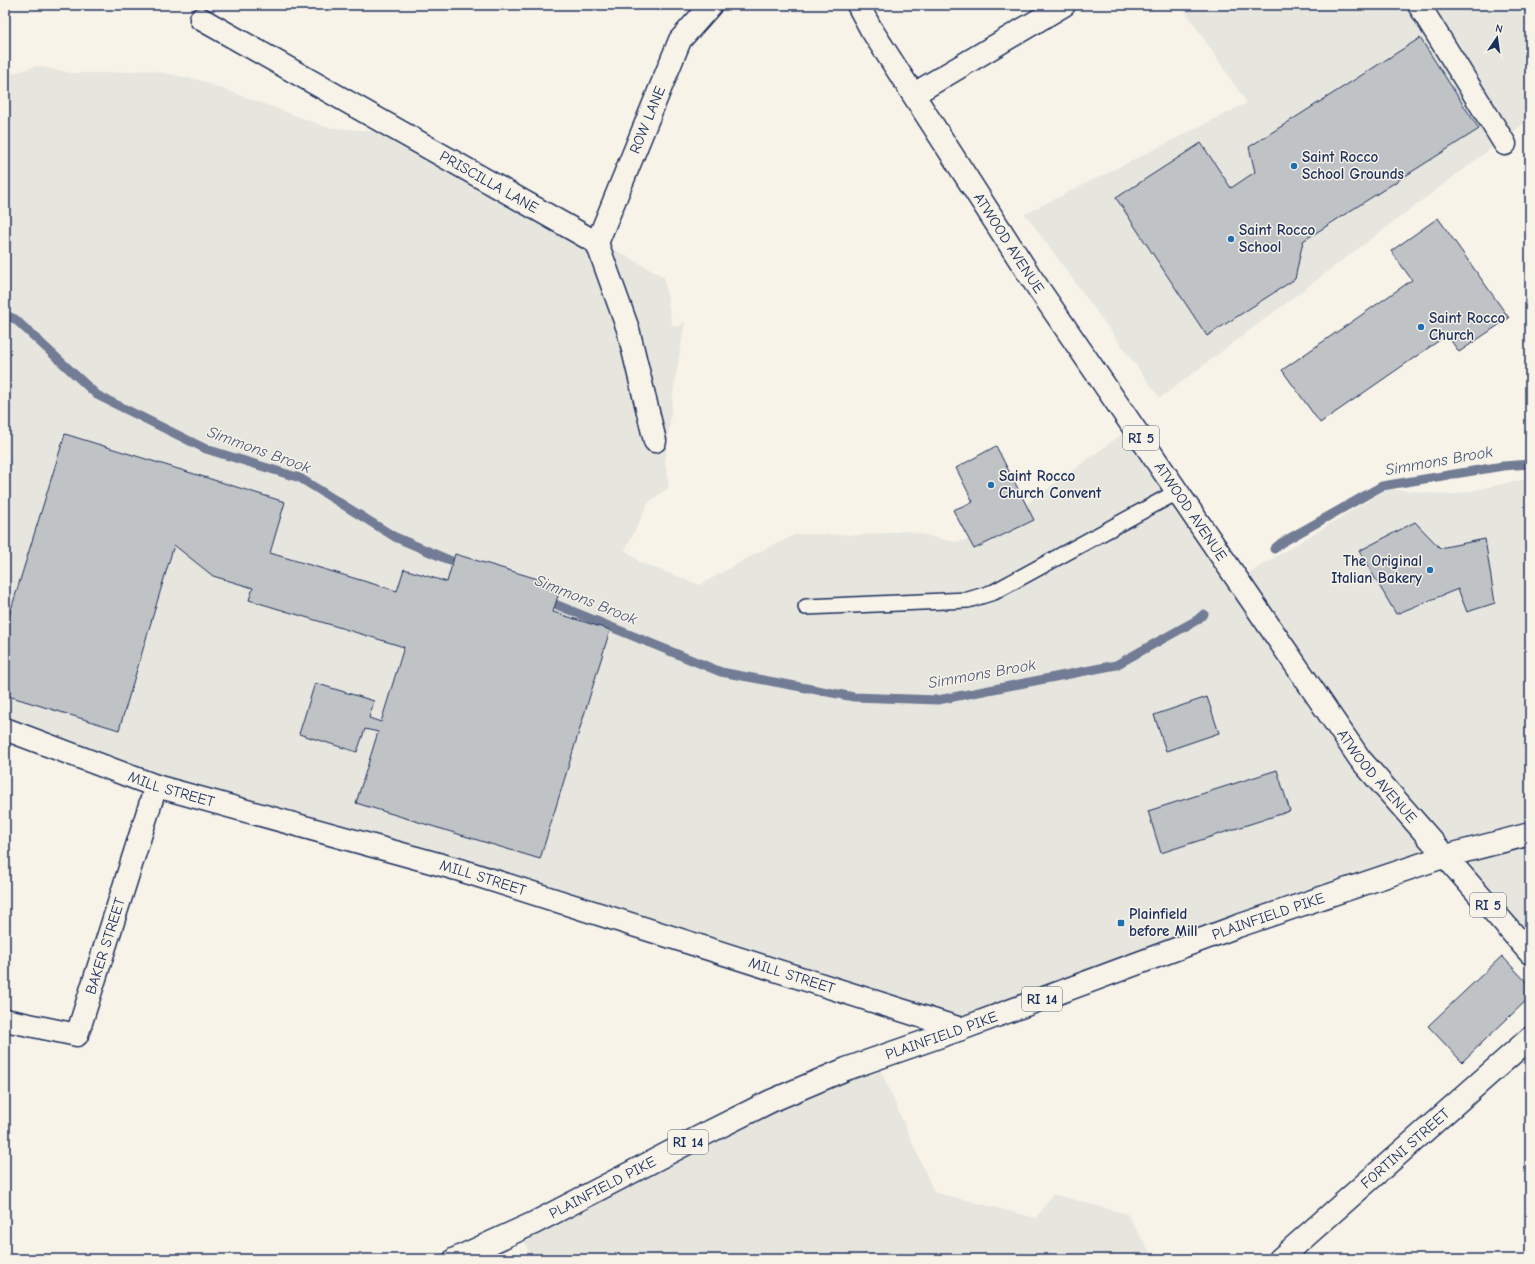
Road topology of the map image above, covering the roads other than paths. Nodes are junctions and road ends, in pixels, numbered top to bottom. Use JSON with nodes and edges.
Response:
{"nodes":[{"id":1,"x":711,"y":5,"type":"edge"},
{"id":2,"x":858,"y":5,"type":"edge"},
{"id":3,"x":1064,"y":5,"type":"edge"},
{"id":4,"x":1419,"y":5,"type":"edge"},
{"id":5,"x":201,"y":19,"type":"dead end"},
{"id":6,"x":914,"y":94,"type":"junction"},
{"id":7,"x":1505,"y":144,"type":"dead end"},
{"id":8,"x":597,"y":243,"type":"junction"},
{"id":9,"x":655,"y":441,"type":"dead end"},
{"id":10,"x":1177,"y":492,"type":"junction"},
{"id":11,"x":806,"y":607,"type":"dead end"},
{"id":12,"x":5,"y":729,"type":"edge"},
{"id":13,"x":156,"y":786,"type":"junction"},
{"id":14,"x":1530,"y":834,"type":"edge"},
{"id":15,"x":1446,"y":856,"type":"junction"},
{"id":16,"x":1530,"y":953,"type":"edge"},
{"id":17,"x":5,"y":1020,"type":"edge"},
{"id":18,"x":960,"y":1029,"type":"junction"},
{"id":19,"x":1530,"y":1038,"type":"edge"},
{"id":20,"x":455,"y":1259,"type":"edge"},
{"id":21,"x":1280,"y":1259,"type":"edge"}],
"edges":[{"from":1,"to":8,"type":"street","name":"ROW LANE"},
{"from":2,"to":6,"type":"street","name":"ATWOOD AVENUE","number":"RI 5"},
{"from":3,"to":6,"type":"street"},
{"from":4,"to":7,"type":"street"},
{"from":5,"to":8,"type":"street","name":"PRISCILLA LANE"},
{"from":6,"to":10,"type":"street","name":"ATWOOD AVENUE","number":"RI 5"},
{"from":8,"to":9,"type":"street"},
{"from":10,"to":11,"type":"lane"},
{"from":10,"to":15,"type":"street","name":"ATWOOD AVENUE","number":"RI 5"},
{"from":12,"to":13,"type":"street","name":"MILL STREET"},
{"from":13,"to":17,"type":"street","name":"BAKER STREET"},
{"from":13,"to":18,"type":"street","name":"MILL STREET"},
{"from":14,"to":15,"type":"street","number":"RI 14"},
{"from":15,"to":16,"type":"street","name":"ATWOOD AVENUE","number":"RI 5"},
{"from":15,"to":18,"type":"street","name":"PLAINFIELD PIKE","number":"RI 14"},
{"from":18,"to":20,"type":"street","name":"PLAINFIELD PIKE","number":"RI 14"},
{"from":19,"to":21,"type":"street","name":"FORTINI STREET"}]}
